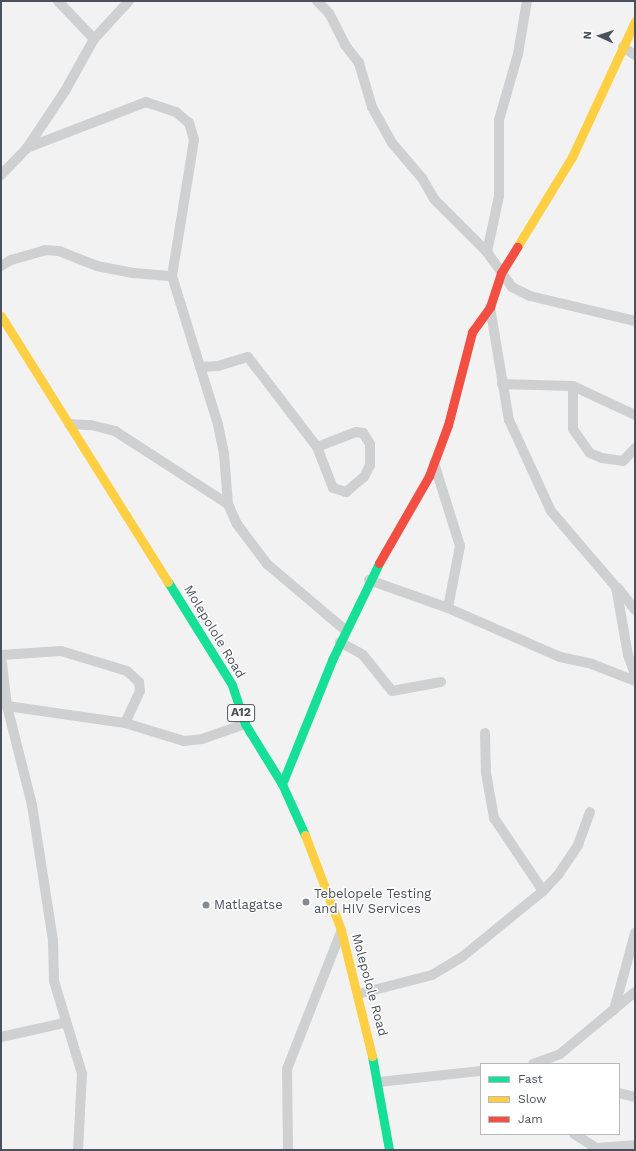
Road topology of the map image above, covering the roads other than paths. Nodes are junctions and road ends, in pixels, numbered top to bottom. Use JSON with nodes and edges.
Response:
{"nodes":[{"id":1,"x":58,"y":1,"type":"edge"},
{"id":2,"x":129,"y":1,"type":"edge"},
{"id":3,"x":317,"y":1,"type":"edge"},
{"id":4,"x":527,"y":1,"type":"edge"},
{"id":5,"x":635,"y":21,"type":"edge"},
{"id":6,"x":94,"y":39,"type":"junction"},
{"id":7,"x":623,"y":47,"type":"junction"},
{"id":8,"x":635,"y":54,"type":"edge"},
{"id":9,"x":27,"y":148,"type":"junction"},
{"id":10,"x":1,"y":176,"type":"edge"},
{"id":11,"x":486,"y":252,"type":"junction"},
{"id":12,"x":1,"y":266,"type":"edge"},
{"id":13,"x":501,"y":273,"type":"junction"},
{"id":14,"x":172,"y":276,"type":"junction"},
{"id":15,"x":490,"y":307,"type":"junction"},
{"id":16,"x":1,"y":316,"type":"edge"},
{"id":17,"x":635,"y":321,"type":"edge"},
{"id":18,"x":200,"y":367,"type":"junction"},
{"id":19,"x":502,"y":384,"type":"junction"},
{"id":20,"x":573,"y":386,"type":"junction"},
{"id":21,"x":635,"y":415,"type":"edge"},
{"id":22,"x":69,"y":424,"type":"junction"},
{"id":23,"x":316,"y":447,"type":"junction"},
{"id":24,"x":635,"y":448,"type":"edge"},
{"id":25,"x":434,"y":463,"type":"junction"},
{"id":26,"x":228,"y":504,"type":"junction"},
{"id":27,"x":369,"y":580,"type":"junction"},
{"id":28,"x":616,"y":587,"type":"junction"},
{"id":29,"x":448,"y":608,"type":"junction"},
{"id":30,"x":635,"y":610,"type":"edge"},
{"id":31,"x":345,"y":630,"type":"junction"},
{"id":32,"x":340,"y":642,"type":"junction"},
{"id":33,"x":1,"y":655,"type":"edge"},
{"id":34,"x":635,"y":674,"type":"edge"},
{"id":35,"x":635,"y":681,"type":"edge"},
{"id":36,"x":441,"y":682,"type":"dead end"},
{"id":37,"x":7,"y":706,"type":"junction"},
{"id":38,"x":125,"y":723,"type":"junction"},
{"id":39,"x":245,"y":724,"type":"junction"},
{"id":40,"x":485,"y":734,"type":"dead end"},
{"id":41,"x":282,"y":784,"type":"junction"},
{"id":42,"x":590,"y":812,"type":"dead end"},
{"id":43,"x":543,"y":891,"type":"junction"},
{"id":44,"x":341,"y":930,"type":"junction"},
{"id":45,"x":635,"y":933,"type":"edge"},
{"id":46,"x":635,"y":992,"type":"edge"},
{"id":47,"x":358,"y":994,"type":"junction"},
{"id":48,"x":614,"y":1012,"type":"junction"},
{"id":49,"x":64,"y":1023,"type":"junction"},
{"id":50,"x":1,"y":1037,"type":"edge"},
{"id":51,"x":536,"y":1063,"type":"edge"},
{"id":52,"x":480,"y":1071,"type":"edge"},
{"id":53,"x":379,"y":1082,"type":"junction"},
{"id":54,"x":620,"y":1093,"type":"edge"},
{"id":55,"x":635,"y":1097,"type":"edge"},
{"id":56,"x":576,"y":1135,"type":"edge"},
{"id":57,"x":635,"y":1145,"type":"edge"},
{"id":58,"x":78,"y":1150,"type":"edge"},
{"id":59,"x":288,"y":1150,"type":"edge"},
{"id":60,"x":389,"y":1150,"type":"edge"}],
"edges":[{"from":1,"to":6,"type":"street"},
{"from":2,"to":6,"type":"street"},
{"from":3,"to":11,"type":"street"},
{"from":4,"to":11,"type":"street"},
{"from":5,"to":7,"type":"main road"},
{"from":6,"to":9,"type":"street"},
{"from":7,"to":8,"type":"street"},
{"from":7,"to":13,"type":"main road"},
{"from":9,"to":10,"type":"street"},
{"from":9,"to":14,"type":"street"},
{"from":11,"to":13,"type":"street"},
{"from":12,"to":14,"type":"street"},
{"from":13,"to":15,"type":"main road"},
{"from":13,"to":17,"type":"street"},
{"from":14,"to":18,"type":"street"},
{"from":15,"to":19,"type":"street"},
{"from":15,"to":25,"type":"main road"},
{"from":16,"to":22,"type":"main road","name":"Molepolole Road","number":"A12"},
{"from":18,"to":23,"type":"street"},
{"from":18,"to":26,"type":"street"},
{"from":19,"to":20,"type":"street"},
{"from":19,"to":28,"type":"street"},
{"from":20,"to":21,"type":"street"},
{"from":20,"to":24,"type":"street"},
{"from":22,"to":26,"type":"street"},
{"from":22,"to":39,"type":"main road","name":"Molepolole Road","number":"A12"},
{"from":23,"to":23,"type":"street"},
{"from":25,"to":27,"type":"main road"},
{"from":25,"to":29,"type":"street"},
{"from":26,"to":31,"type":"street"},
{"from":27,"to":29,"type":"street"},
{"from":27,"to":31,"type":"main road"},
{"from":28,"to":30,"type":"street"},
{"from":28,"to":34,"type":"street"},
{"from":29,"to":35,"type":"street"},
{"from":31,"to":32,"type":"main road"},
{"from":32,"to":36,"type":"street"},
{"from":32,"to":41,"type":"main road"},
{"from":33,"to":37,"type":"street"},
{"from":33,"to":38,"type":"street"},
{"from":37,"to":38,"type":"street"},
{"from":37,"to":49,"type":"street"},
{"from":38,"to":39,"type":"street"},
{"from":39,"to":41,"type":"main road","name":"Molepolole Road","number":"A12"},
{"from":40,"to":43,"type":"street"},
{"from":41,"to":44,"type":"main road","name":"Molepolole Road","number":"A12"},
{"from":42,"to":43,"type":"street"},
{"from":43,"to":47,"type":"street"},
{"from":44,"to":47,"type":"main road","name":"Molepolole Road","number":"A12"},
{"from":44,"to":59,"type":"street"},
{"from":45,"to":48,"type":"street"},
{"from":46,"to":48,"type":"street"},
{"from":47,"to":53,"type":"main road","name":"Molepolole Road","number":"A12"},
{"from":48,"to":51,"type":"street"},
{"from":49,"to":50,"type":"street"},
{"from":49,"to":58,"type":"street"},
{"from":52,"to":53,"type":"street"},
{"from":53,"to":60,"type":"main road","name":"Molepolole Road","number":"A12"},
{"from":54,"to":55,"type":"street"},
{"from":56,"to":57,"type":"street"}]}
